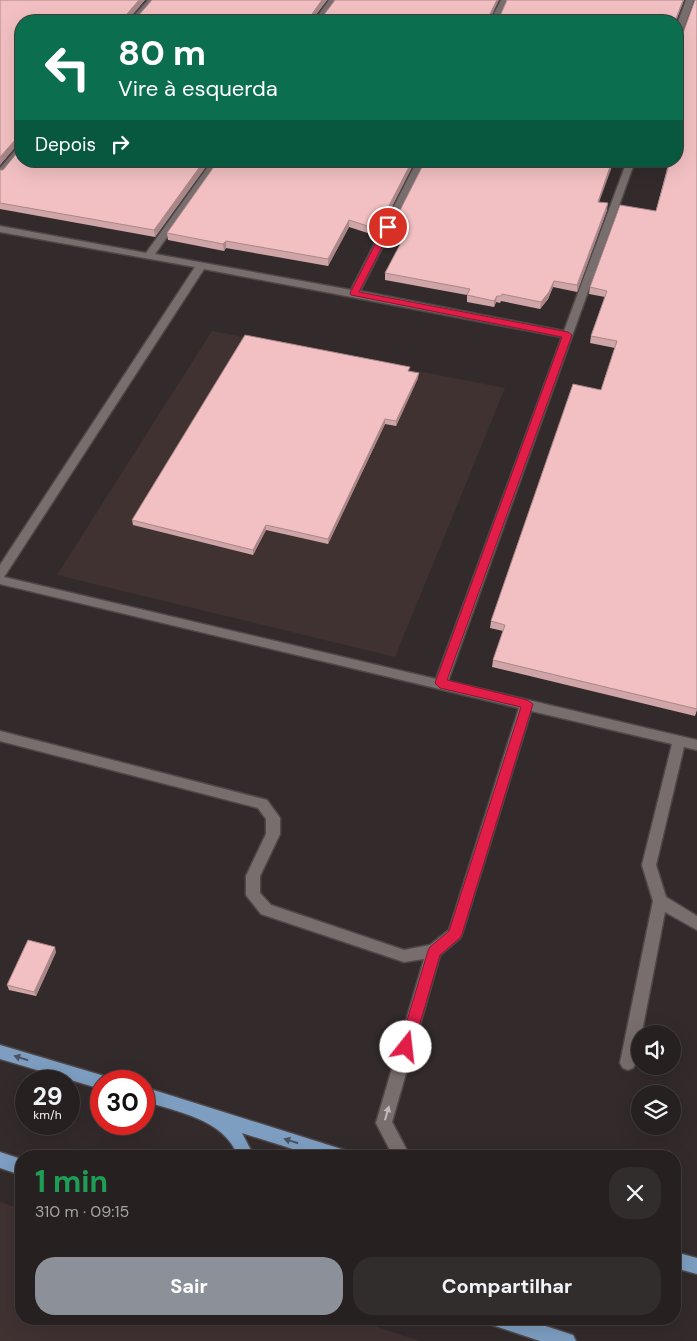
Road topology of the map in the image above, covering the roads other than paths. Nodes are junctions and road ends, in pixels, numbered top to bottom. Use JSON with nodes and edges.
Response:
{"nodes":[{"id":1,"x":152,"y":0,"type":"edge"},
{"id":2,"x":333,"y":0,"type":"edge"},
{"id":3,"x":505,"y":0,"type":"edge"},
{"id":4,"x":690,"y":0,"type":"edge"},
{"id":5,"x":138,"y":15,"type":"edge"},
{"id":6,"x":322,"y":15,"type":"edge"},
{"id":7,"x":497,"y":15,"type":"edge"},
{"id":8,"x":683,"y":20,"type":"edge"},
{"id":9,"x":15,"y":156,"type":"edge"},
{"id":10,"x":213,"y":167,"type":"edge"},
{"id":11,"x":419,"y":167,"type":"edge"},
{"id":12,"x":629,"y":167,"type":"edge"},
{"id":13,"x":0,"y":173,"type":"edge"},
{"id":14,"x":0,"y":228,"type":"edge"},
{"id":15,"x":148,"y":257,"type":"junction"},
{"id":16,"x":201,"y":266,"type":"junction"},
{"id":17,"x":354,"y":293,"type":"junction"},
{"id":18,"x":568,"y":335,"type":"junction"},
{"id":19,"x":0,"y":574,"type":"edge"},
{"id":20,"x":0,"y":580,"type":"edge"},
{"id":21,"x":440,"y":683,"type":"junction"},
{"id":22,"x":527,"y":704,"type":"junction"},
{"id":23,"x":0,"y":736,"type":"edge"},
{"id":24,"x":679,"y":741,"type":"junction"},
{"id":25,"x":697,"y":745,"type":"edge"},
{"id":26,"x":660,"y":901,"type":"junction"},
{"id":27,"x":697,"y":924,"type":"edge"},
{"id":28,"x":434,"y":951,"type":"junction"},
{"id":29,"x":0,"y":1052,"type":"edge"},
{"id":30,"x":628,"y":1063,"type":"dead end"},
{"id":31,"x":90,"y":1079,"type":"edge"},
{"id":32,"x":155,"y":1097,"type":"edge"},
{"id":33,"x":209,"y":1114,"type":"junction"},
{"id":34,"x":244,"y":1150,"type":"edge"},
{"id":35,"x":320,"y":1150,"type":"edge"},
{"id":36,"x":399,"y":1150,"type":"edge"},
{"id":37,"x":0,"y":1160,"type":"edge"},
{"id":38,"x":15,"y":1165,"type":"edge"},
{"id":39,"x":681,"y":1262,"type":"edge"},
{"id":40,"x":697,"y":1266,"type":"edge"},
{"id":41,"x":517,"y":1325,"type":"edge"},
{"id":42,"x":567,"y":1341,"type":"edge"}],
"edges":[{"from":1,"to":5,"type":"street"},
{"from":2,"to":6,"type":"street"},
{"from":3,"to":7,"type":"street"},
{"from":4,"to":8,"type":"street"},
{"from":9,"to":13,"type":"street"},
{"from":10,"to":15,"type":"street"},
{"from":11,"to":17,"type":"street"},
{"from":12,"to":18,"type":"street"},
{"from":14,"to":15,"type":"street"},
{"from":15,"to":16,"type":"street"},
{"from":16,"to":17,"type":"street"},
{"from":16,"to":19,"type":"street"},
{"from":17,"to":18,"type":"street"},
{"from":18,"to":21,"type":"street"},
{"from":20,"to":21,"type":"street"},
{"from":21,"to":22,"type":"street"},
{"from":22,"to":24,"type":"street"},
{"from":22,"to":28,"type":"street"},
{"from":23,"to":28,"type":"street"},
{"from":24,"to":25,"type":"street"},
{"from":24,"to":26,"type":"street"},
{"from":26,"to":27,"type":"street"},
{"from":26,"to":30,"type":"street"},
{"from":36,"to":28,"type":"street","one_way":true},
{"from":31,"to":29,"type":"main road","one_way":true},
{"from":32,"to":33,"type":"main road"},
{"from":33,"to":34,"type":"main road"},
{"from":35,"to":33,"type":"main road","one_way":true},
{"from":37,"to":38,"type":"main road"},
{"from":39,"to":40,"type":"main road"},
{"from":41,"to":42,"type":"main road"}]}
